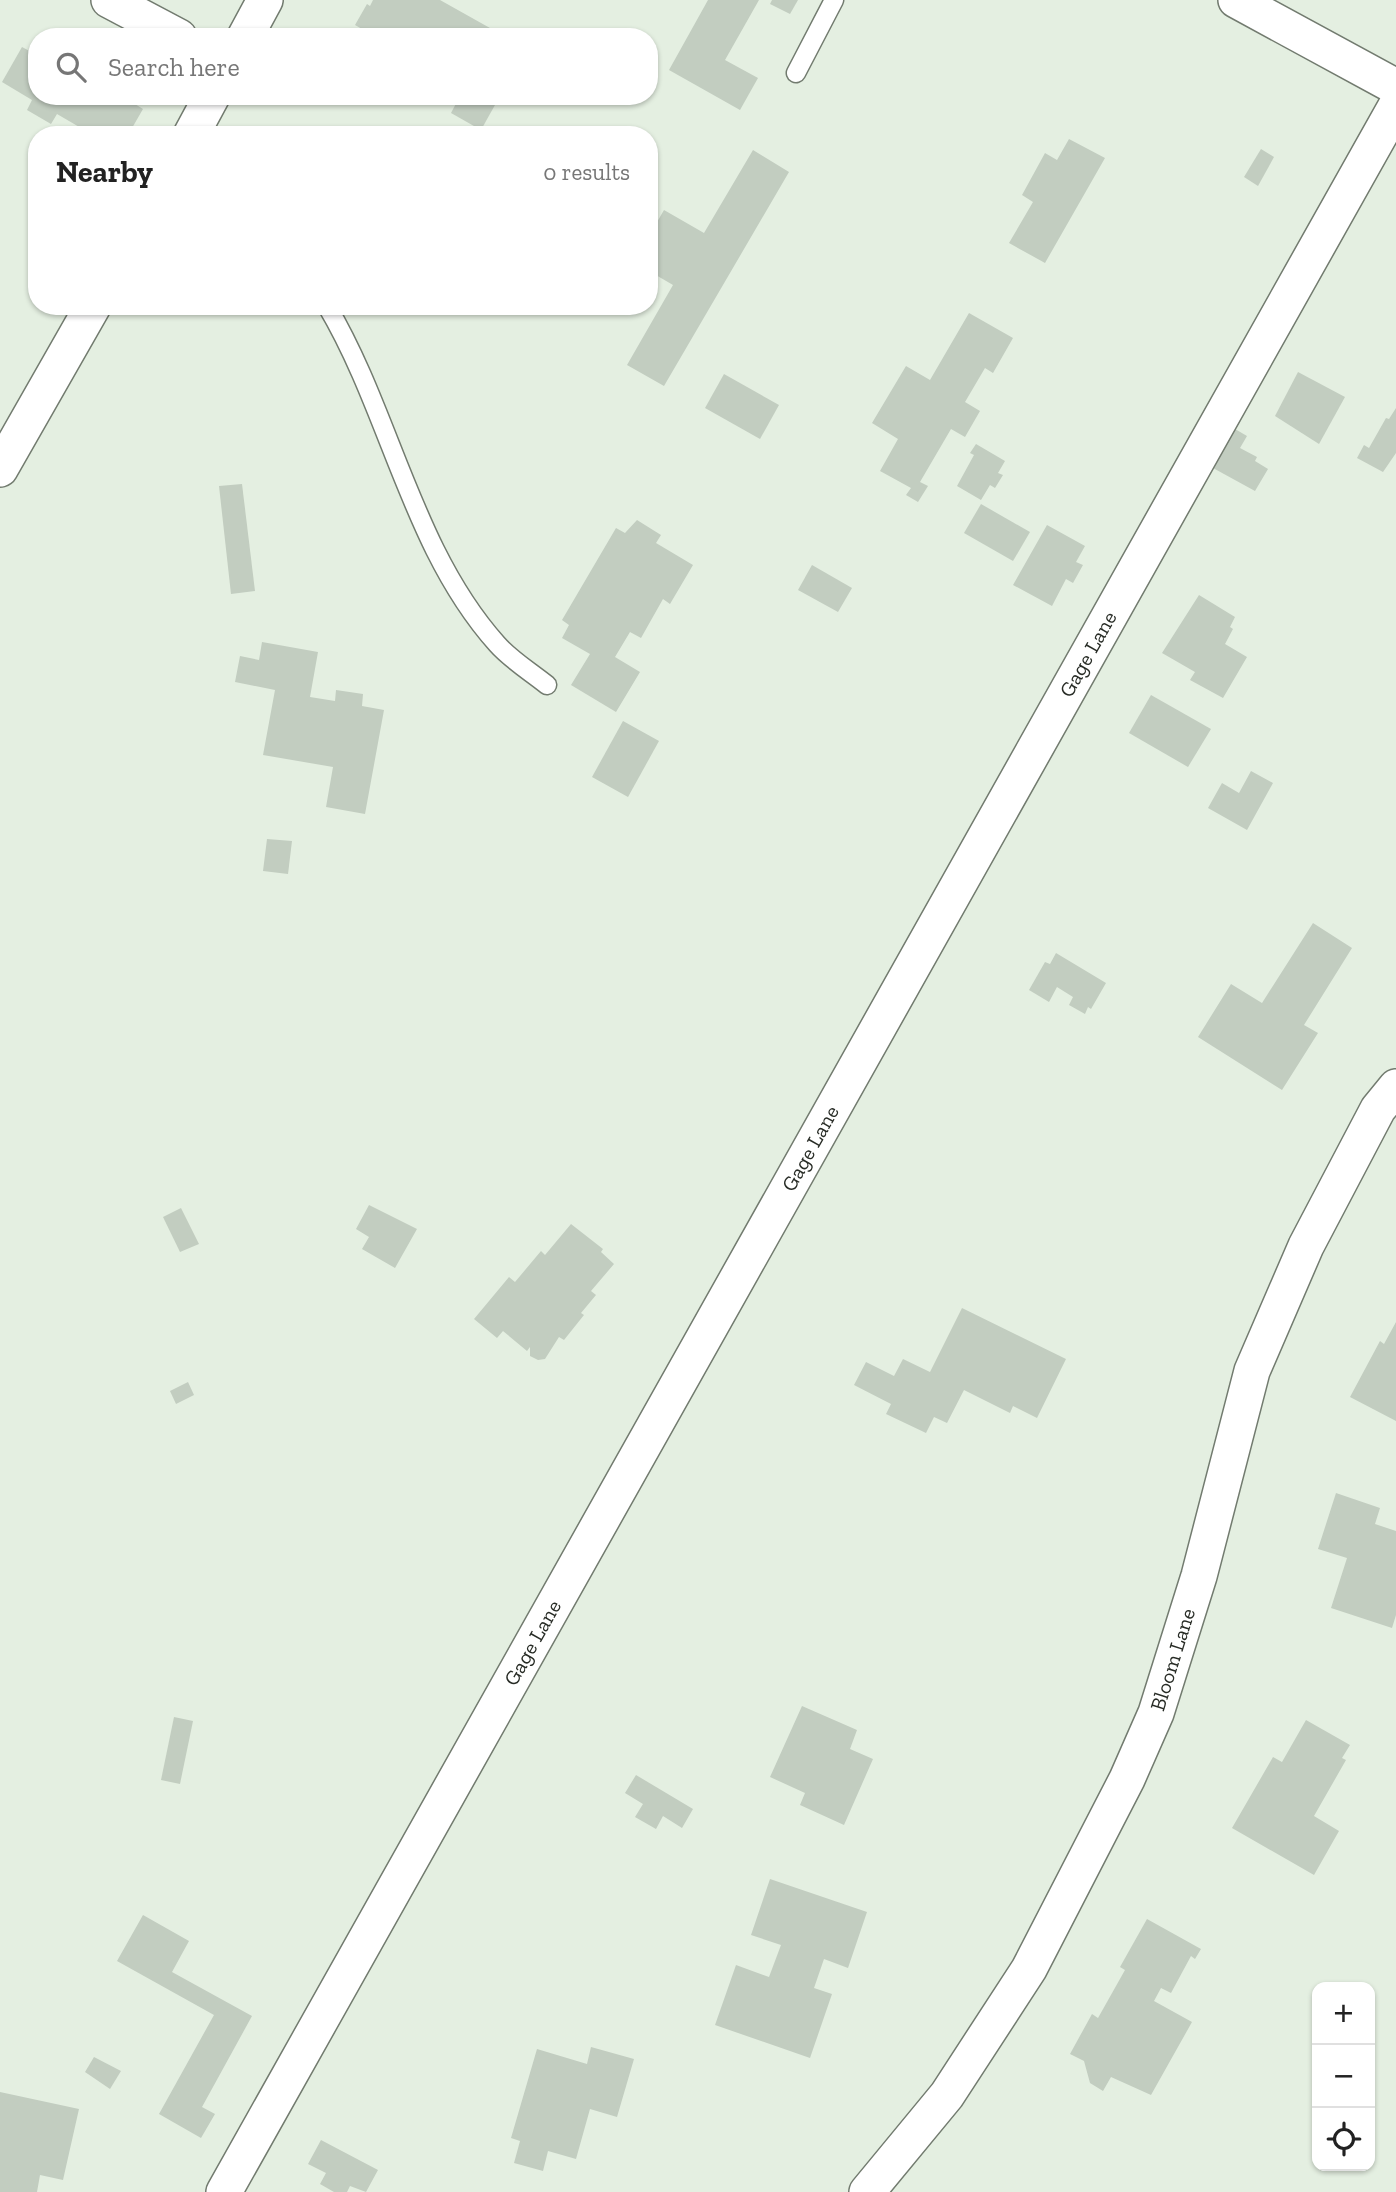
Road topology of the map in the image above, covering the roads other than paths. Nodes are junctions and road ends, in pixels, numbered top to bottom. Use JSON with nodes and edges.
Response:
{"nodes":[{"id":1,"x":109,"y":0,"type":"edge"},
{"id":2,"x":265,"y":0,"type":"edge"},
{"id":3,"x":834,"y":0,"type":"edge"},
{"id":4,"x":1236,"y":0,"type":"edge"},
{"id":5,"x":163,"y":28,"type":"edge"},
{"id":6,"x":250,"y":28,"type":"edge"},
{"id":7,"x":796,"y":73,"type":"dead end"},
{"id":8,"x":1396,"y":87,"type":"edge"},
{"id":9,"x":207,"y":105,"type":"edge"},
{"id":10,"x":1396,"y":106,"type":"edge"},
{"id":11,"x":196,"y":126,"type":"edge"},
{"id":12,"x":88,"y":315,"type":"edge"},
{"id":13,"x":331,"y":315,"type":"edge"},
{"id":14,"x":0,"y":469,"type":"edge"},
{"id":15,"x":547,"y":685,"type":"dead end"},
{"id":16,"x":1396,"y":1087,"type":"edge"},
{"id":17,"x":224,"y":2192,"type":"edge"},
{"id":18,"x":867,"y":2192,"type":"edge"}],
"edges":[{"from":1,"to":5,"type":"street"},
{"from":2,"to":6,"type":"street"},
{"from":3,"to":7,"type":"lane"},
{"from":4,"to":8,"type":"street"},
{"from":9,"to":11,"type":"street"},
{"from":10,"to":17,"type":"street","name":"Gage Lane"},
{"from":12,"to":14,"type":"street"},
{"from":13,"to":15,"type":"lane"},
{"from":16,"to":18,"type":"street","name":"Bloom Lane"}]}
